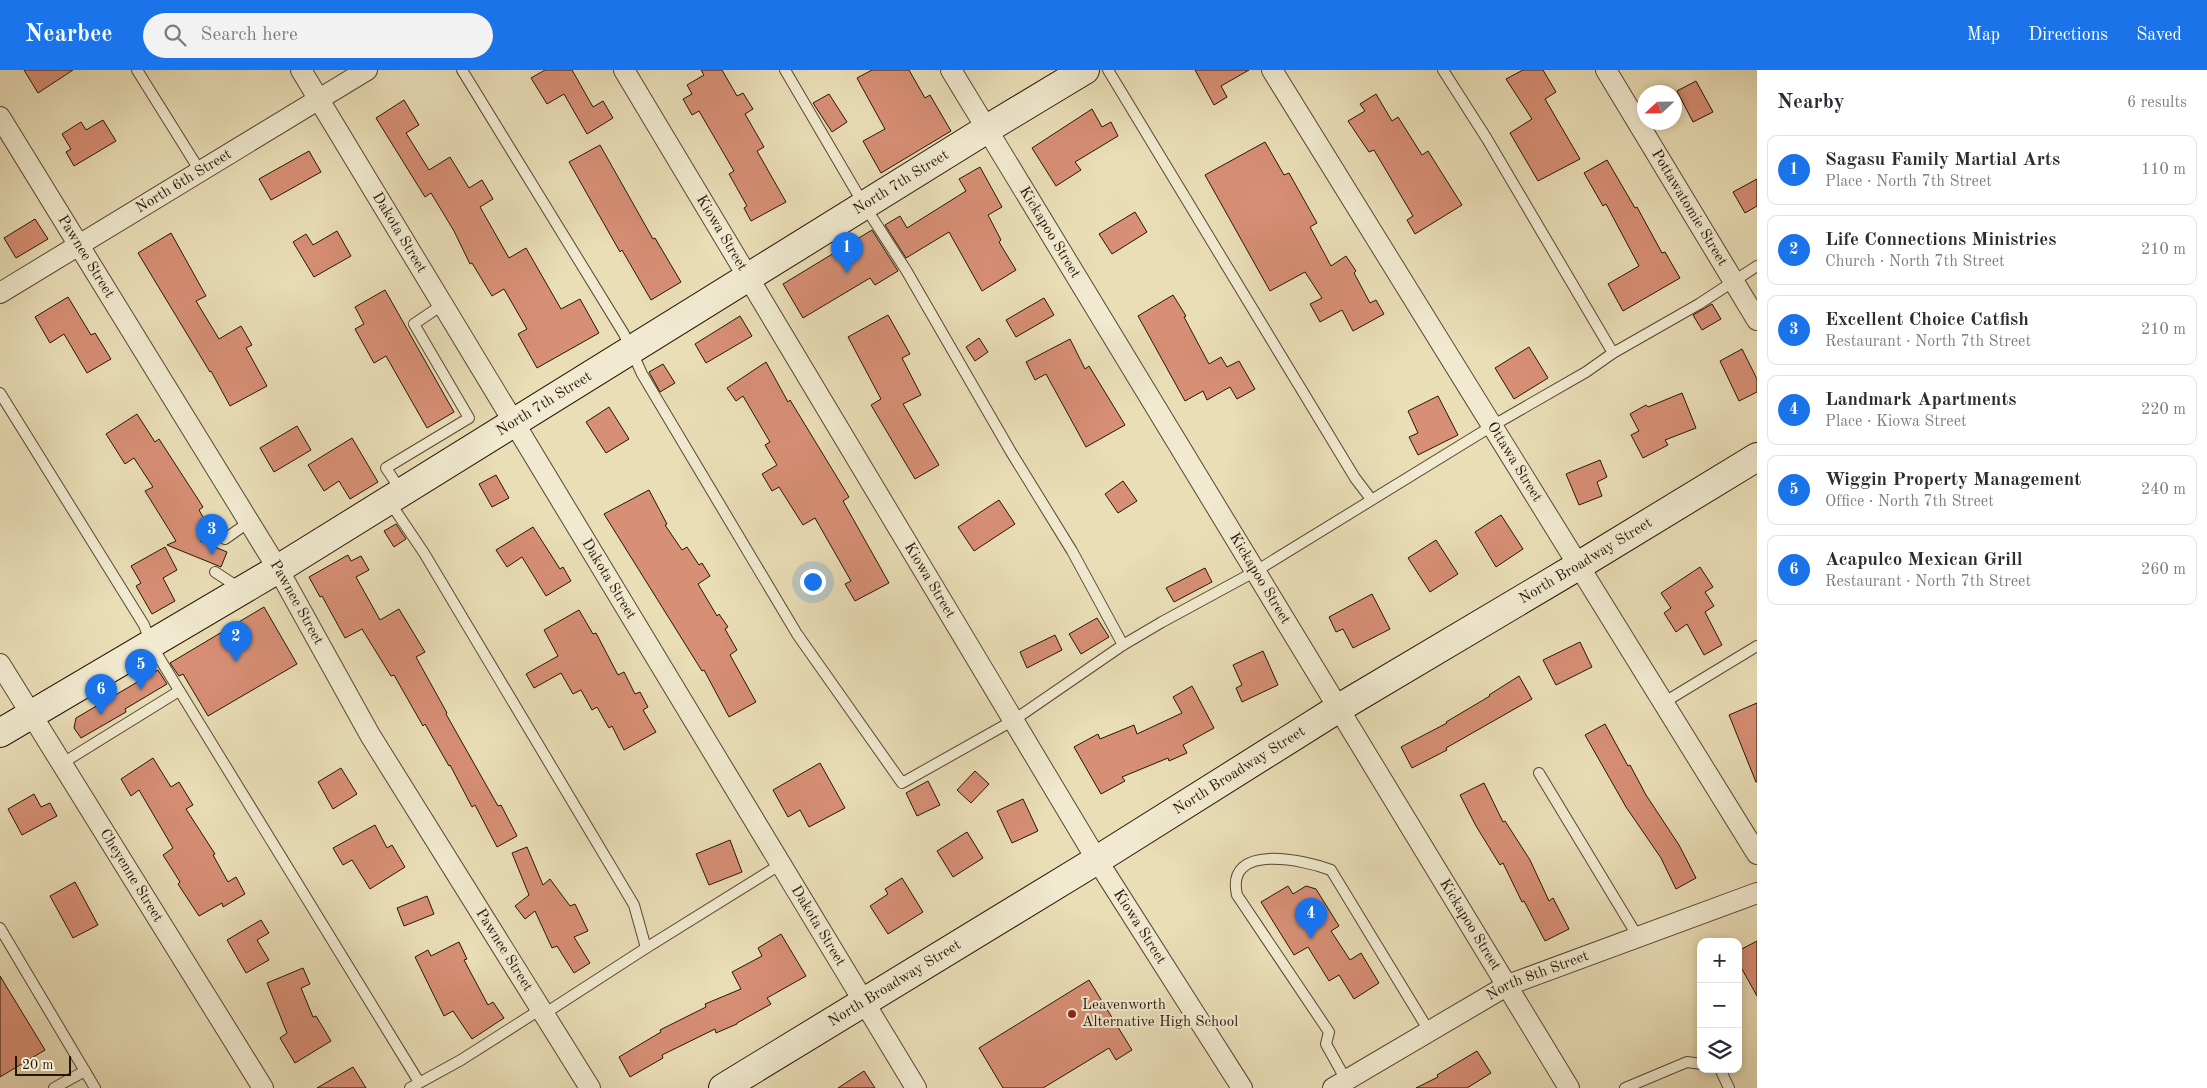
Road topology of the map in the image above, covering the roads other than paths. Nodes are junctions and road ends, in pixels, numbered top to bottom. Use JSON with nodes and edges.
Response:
{"nodes":[{"id":1,"x":137,"y":70,"type":"edge"},
{"id":2,"x":301,"y":70,"type":"edge"},
{"id":3,"x":367,"y":70,"type":"edge"},
{"id":4,"x":462,"y":70,"type":"edge"},
{"id":5,"x":624,"y":70,"type":"edge"},
{"id":6,"x":785,"y":70,"type":"edge"},
{"id":7,"x":951,"y":70,"type":"edge"},
{"id":8,"x":1085,"y":70,"type":"edge"},
{"id":9,"x":1108,"y":70,"type":"edge"},
{"id":10,"x":1272,"y":70,"type":"edge"},
{"id":11,"x":1443,"y":70,"type":"edge"},
{"id":12,"x":1606,"y":70,"type":"edge"},
{"id":13,"x":319,"y":98,"type":"junction"},
{"id":14,"x":0,"y":117,"type":"edge"},
{"id":15,"x":987,"y":129,"type":"junction"},
{"id":16,"x":200,"y":172,"type":"junction"},
{"id":17,"x":864,"y":205,"type":"junction"},
{"id":18,"x":79,"y":245,"type":"junction"},
{"id":19,"x":1757,"y":266,"type":"edge"},
{"id":20,"x":748,"y":277,"type":"junction"},
{"id":21,"x":1734,"y":283,"type":"junction"},
{"id":22,"x":0,"y":293,"type":"edge"},
{"id":23,"x":442,"y":305,"type":"junction"},
{"id":24,"x":1757,"y":320,"type":"edge"},
{"id":25,"x":632,"y":350,"type":"junction"},
{"id":26,"x":1613,"y":353,"type":"junction"},
{"id":27,"x":0,"y":393,"type":"edge"},
{"id":28,"x":514,"y":423,"type":"junction"},
{"id":29,"x":1492,"y":426,"type":"junction"},
{"id":30,"x":1757,"y":457,"type":"edge"},
{"id":31,"x":395,"y":496,"type":"junction"},
{"id":32,"x":1371,"y":498,"type":"junction"},
{"id":33,"x":249,"y":522,"type":"junction"},
{"id":34,"x":224,"y":539,"type":"dead end"},
{"id":35,"x":1578,"y":566,"type":"junction"},
{"id":36,"x":278,"y":569,"type":"junction"},
{"id":37,"x":1256,"y":571,"type":"junction"},
{"id":38,"x":215,"y":572,"type":"dead end"},
{"id":39,"x":242,"y":590,"type":"junction"},
{"id":40,"x":151,"y":644,"type":"junction"},
{"id":41,"x":1123,"y":645,"type":"junction"},
{"id":42,"x":1757,"y":646,"type":"edge"},
{"id":43,"x":0,"y":664,"type":"edge"},
{"id":44,"x":179,"y":691,"type":"junction"},
{"id":45,"x":1663,"y":703,"type":"junction"},
{"id":46,"x":1339,"y":708,"type":"junction"},
{"id":47,"x":31,"y":714,"type":"junction"},
{"id":48,"x":1014,"y":720,"type":"junction"},
{"id":49,"x":0,"y":732,"type":"edge"},
{"id":50,"x":61,"y":764,"type":"junction"},
{"id":51,"x":1539,"y":773,"type":"dead end"},
{"id":52,"x":1757,"y":854,"type":"edge"},
{"id":53,"x":1096,"y":860,"type":"junction"},
{"id":54,"x":781,"y":864,"type":"junction"},
{"id":55,"x":1757,"y":893,"type":"edge"},
{"id":56,"x":0,"y":928,"type":"edge"},
{"id":57,"x":1638,"y":937,"type":"junction"},
{"id":58,"x":646,"y":948,"type":"junction"},
{"id":59,"x":1508,"y":984,"type":"junction"},
{"id":60,"x":865,"y":1002,"type":"junction"},
{"id":61,"x":542,"y":1011,"type":"junction"},
{"id":62,"x":1429,"y":1031,"type":"junction"},
{"id":63,"x":1697,"y":1063,"type":"edge"},
{"id":64,"x":85,"y":1071,"type":"junction"},
{"id":65,"x":1722,"y":1073,"type":"edge"},
{"id":66,"x":1340,"y":1084,"type":"edge"},
{"id":67,"x":414,"y":1085,"type":"edge"},
{"id":68,"x":54,"y":1088,"type":"edge"},
{"id":69,"x":95,"y":1088,"type":"edge"},
{"id":70,"x":262,"y":1088,"type":"edge"},
{"id":71,"x":590,"y":1088,"type":"edge"},
{"id":72,"x":723,"y":1088,"type":"edge"},
{"id":73,"x":916,"y":1088,"type":"edge"},
{"id":74,"x":1242,"y":1088,"type":"edge"},
{"id":75,"x":1569,"y":1088,"type":"edge"},
{"id":76,"x":1625,"y":1088,"type":"edge"},
{"id":77,"x":1729,"y":1088,"type":"edge"}],
"edges":[{"from":1,"to":16,"type":"lane"},
{"from":2,"to":13,"type":"street","name":"Dakota Street"},
{"from":3,"to":13,"type":"street","name":"North 6th Street"},
{"from":4,"to":25,"type":"lane"},
{"from":5,"to":20,"type":"street","name":"Kiowa Street"},
{"from":6,"to":17,"type":"lane"},
{"from":7,"to":15,"type":"street","name":"Kickapoo Street"},
{"from":8,"to":15,"type":"street","name":"North 7th Street"},
{"from":9,"to":32,"type":"lane"},
{"from":10,"to":29,"type":"street","name":"Ottawa Street"},
{"from":11,"to":26,"type":"lane"},
{"from":12,"to":21,"type":"street","name":"Pottawatomie Street"},
{"from":13,"to":16,"type":"street","name":"North 6th Street"},
{"from":13,"to":23,"type":"street","name":"Dakota Street"},
{"from":14,"to":18,"type":"street","name":"Pawnee Street"},
{"from":15,"to":17,"type":"street","name":"North 7th Street"},
{"from":15,"to":37,"type":"street","name":"Kickapoo Street"},
{"from":16,"to":18,"type":"street","name":"North 6th Street"},
{"from":17,"to":20,"type":"street","name":"North 7th Street"},
{"from":17,"to":41,"type":"lane"},
{"from":18,"to":22,"type":"street","name":"North 6th Street"},
{"from":18,"to":33,"type":"street","name":"Pawnee Street"},
{"from":19,"to":21,"type":"lane"},
{"from":20,"to":25,"type":"street","name":"North 7th Street"},
{"from":20,"to":48,"type":"street","name":"Kiowa Street"},
{"from":21,"to":24,"type":"street","name":"Pottawatomie Street"},
{"from":21,"to":26,"type":"lane"},
{"from":23,"to":28,"type":"street","name":"Dakota Street"},
{"from":23,"to":31,"type":"lane"},
{"from":25,"to":28,"type":"street","name":"North 7th Street"},
{"from":25,"to":48,"type":"lane"},
{"from":26,"to":29,"type":"lane"},
{"from":27,"to":40,"type":"lane"},
{"from":28,"to":31,"type":"street","name":"North 7th Street"},
{"from":28,"to":54,"type":"street","name":"Dakota Street"},
{"from":29,"to":32,"type":"lane"},
{"from":29,"to":35,"type":"street","name":"Ottawa Street"},
{"from":30,"to":35,"type":"street","name":"North Broadway Street"},
{"from":31,"to":36,"type":"street","name":"North 7th Street"},
{"from":31,"to":58,"type":"lane"},
{"from":32,"to":37,"type":"lane"},
{"from":33,"to":34,"type":"lane"},
{"from":33,"to":36,"type":"street","name":"Pawnee Street"},
{"from":35,"to":45,"type":"street","name":"Ottawa Street"},
{"from":35,"to":46,"type":"street","name":"North Broadway Street"},
{"from":36,"to":39,"type":"street","name":"North 7th Street"},
{"from":36,"to":61,"type":"street","name":"Pawnee Street"},
{"from":37,"to":41,"type":"lane"},
{"from":37,"to":46,"type":"street","name":"Kickapoo Street"},
{"from":38,"to":39,"type":"lane"},
{"from":39,"to":40,"type":"street","name":"North 7th Street"},
{"from":40,"to":44,"type":"lane"},
{"from":40,"to":47,"type":"street","name":"North 7th Street"},
{"from":41,"to":48,"type":"lane"},
{"from":42,"to":45,"type":"lane"},
{"from":43,"to":47,"type":"street","name":"Cheyenne Street"},
{"from":44,"to":50,"type":"lane"},
{"from":44,"to":67,"type":"lane"},
{"from":45,"to":52,"type":"street","name":"Ottawa Street"},
{"from":46,"to":53,"type":"street","name":"North Broadway Street"},
{"from":46,"to":59,"type":"street","name":"Kickapoo Street"},
{"from":47,"to":49,"type":"street","name":"North 7th Street"},
{"from":47,"to":50,"type":"street","name":"Cheyenne Street"},
{"from":48,"to":53,"type":"street","name":"Kiowa Street"},
{"from":50,"to":70,"type":"street","name":"Cheyenne Street"},
{"from":51,"to":57,"type":"lane"},
{"from":53,"to":60,"type":"street","name":"North Broadway Street"},
{"from":53,"to":74,"type":"street","name":"Kiowa Street"},
{"from":54,"to":58,"type":"lane"},
{"from":54,"to":60,"type":"street","name":"Dakota Street"},
{"from":55,"to":57,"type":"street","name":"North 8th Street"},
{"from":56,"to":64,"type":"lane"},
{"from":57,"to":59,"type":"street","name":"North 8th Street"},
{"from":58,"to":61,"type":"lane"},
{"from":59,"to":62,"type":"street","name":"North 8th Street"},
{"from":59,"to":75,"type":"street","name":"Kickapoo Street"},
{"from":60,"to":72,"type":"street","name":"North Broadway Street"},
{"from":60,"to":73,"type":"street","name":"Dakota Street"},
{"from":61,"to":67,"type":"lane"},
{"from":61,"to":71,"type":"street","name":"Pawnee Street"},
{"from":62,"to":66,"type":"street","name":"North 8th Street"},
{"from":62,"to":66,"type":"lane"},
{"from":63,"to":76,"type":"lane"},
{"from":64,"to":68,"type":"lane"},
{"from":64,"to":69,"type":"lane"},
{"from":65,"to":77,"type":"lane"}]}
